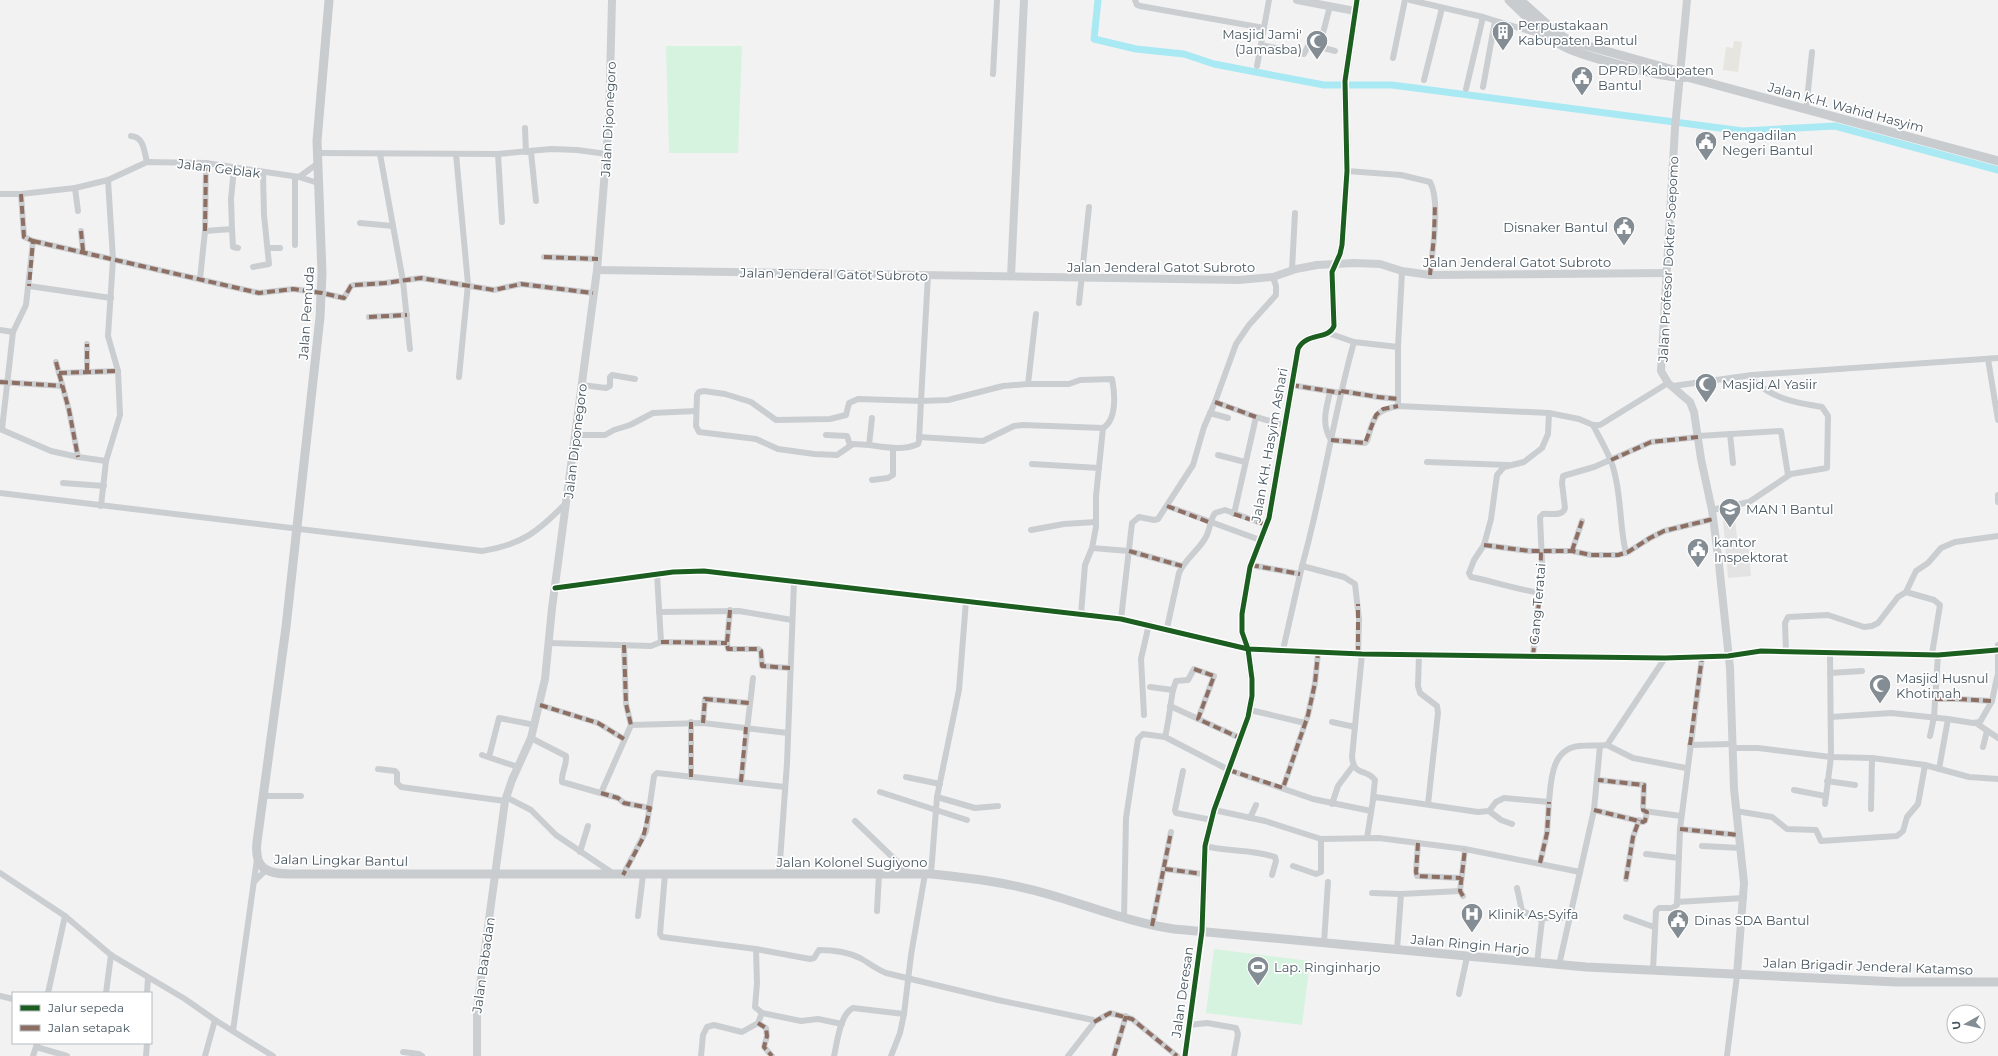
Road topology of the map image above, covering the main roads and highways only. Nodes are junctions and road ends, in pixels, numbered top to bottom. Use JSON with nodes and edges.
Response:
{"nodes":[{"id":1,"x":329,"y":0,"type":"edge"},
{"id":2,"x":612,"y":0,"type":"edge"},
{"id":3,"x":1024,"y":0,"type":"edge"},
{"id":4,"x":1297,"y":0,"type":"edge"},
{"id":5,"x":1357,"y":0,"type":"edge"},
{"id":6,"x":1508,"y":0,"type":"edge"},
{"id":7,"x":1520,"y":0,"type":"edge"},
{"id":8,"x":1687,"y":0,"type":"edge"},
{"id":9,"x":1355,"y":11,"type":"junction"},
{"id":10,"x":1683,"y":76,"type":"junction"},
{"id":11,"x":1998,"y":161,"type":"edge"},
{"id":12,"x":1335,"y":264,"type":"junction"},
{"id":13,"x":597,"y":270,"type":"junction"},
{"id":14,"x":1666,"y":273,"type":"junction"},
{"id":15,"x":1011,"y":276,"type":"junction"},
{"id":16,"x":286,"y":627,"type":"joint"},
{"id":17,"x":495,"y":875,"type":"junction"},
{"id":18,"x":1202,"y":931,"type":"junction"},
{"id":19,"x":1737,"y":974,"type":"junction"},
{"id":20,"x":1998,"y":982,"type":"edge"},
{"id":21,"x":477,"y":1056,"type":"edge"}],
"edges":[{"from":1,"to":16,"type":"main road","name":"Jalan Pemuda"},
{"from":2,"to":13,"type":"main road","name":"Jalan Diponegoro"},
{"from":3,"to":15,"type":"main road"},
{"from":4,"to":9,"type":"main road"},
{"from":5,"to":9,"type":"main road"},
{"from":6,"to":10,"type":"main road"},
{"from":7,"to":10,"type":"main road"},
{"from":8,"to":10,"type":"main road","name":"Jalan Profesor Dokter Soepomo"},
{"from":9,"to":12,"type":"main road"},
{"from":10,"to":11,"type":"main road","name":"Jalan K.H. Wahid Hasyim"},
{"from":10,"to":14,"type":"main road","name":"Jalan Profesor Dokter Soepomo"},
{"from":12,"to":14,"type":"main road","name":"Jalan Jenderal Gatot Subroto"},
{"from":12,"to":15,"type":"main road","name":"Jalan Jenderal Gatot Subroto"},
{"from":12,"to":18,"type":"main road","name":"Jalan KH. Hasyim Ashari"},
{"from":13,"to":15,"type":"main road","name":"Jalan Jenderal Gatot Subroto"},
{"from":13,"to":17,"type":"main road","name":"Jalan Diponegoro"},
{"from":14,"to":19,"type":"main road","name":"Jalan Profesor Dokter Soepomo"},
{"from":16,"to":17,"type":"main road","name":"Jalan Lingkar Bantul"},
{"from":17,"to":18,"type":"main road","name":"Jalan Kolonel Sugiyono"},
{"from":17,"to":21,"type":"main road","name":"Jalan Babadan"},
{"from":18,"to":19,"type":"main road","name":"Jalan Ringin Harjo"},
{"from":19,"to":20,"type":"main road","name":"Jalan Brigadir Jenderal Katamso"}]}
